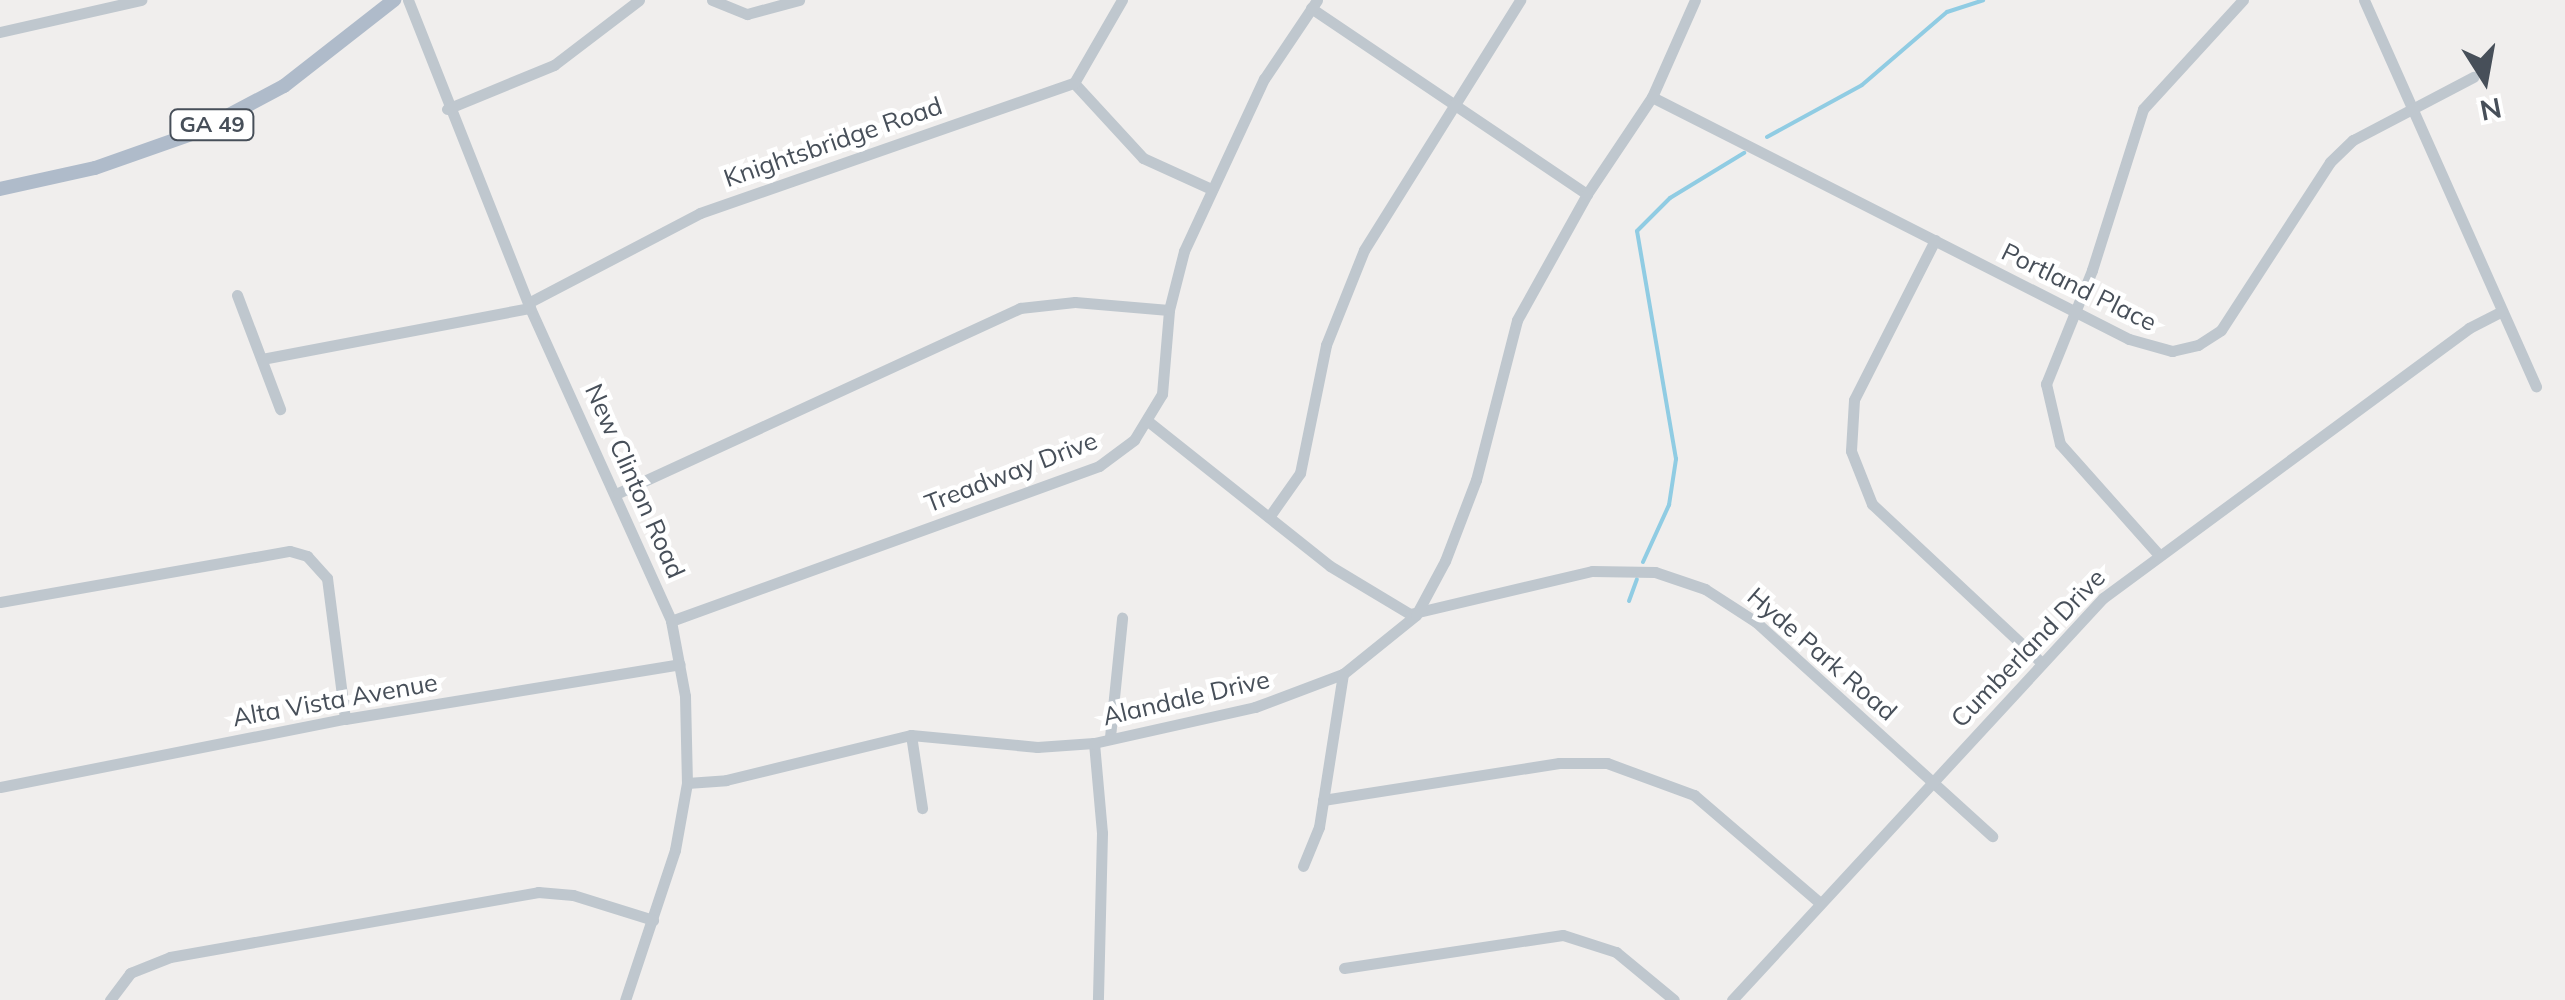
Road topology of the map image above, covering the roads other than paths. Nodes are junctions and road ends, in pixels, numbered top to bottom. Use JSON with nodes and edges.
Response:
{"nodes":[{"id":1,"x":141,"y":0,"type":"edge"},
{"id":2,"x":394,"y":0,"type":"edge"},
{"id":3,"x":408,"y":0,"type":"edge"},
{"id":4,"x":639,"y":0,"type":"edge"},
{"id":5,"x":712,"y":0,"type":"edge"},
{"id":6,"x":799,"y":0,"type":"edge"},
{"id":7,"x":1122,"y":0,"type":"edge"},
{"id":8,"x":1520,"y":0,"type":"edge"},
{"id":9,"x":1696,"y":0,"type":"edge"},
{"id":10,"x":2243,"y":0,"type":"edge"},
{"id":11,"x":2364,"y":0,"type":"edge"},
{"id":12,"x":1314,"y":4,"type":"edge"},
{"id":13,"x":0,"y":32,"type":"edge"},
{"id":14,"x":2474,"y":77,"type":"dead end"},
{"id":15,"x":1074,"y":83,"type":"junction"},
{"id":16,"x":1652,"y":97,"type":"junction"},
{"id":17,"x":1454,"y":104,"type":"junction"},
{"id":18,"x":2410,"y":106,"type":"junction"},
{"id":19,"x":447,"y":109,"type":"junction"},
{"id":20,"x":1211,"y":188,"type":"junction"},
{"id":21,"x":0,"y":190,"type":"edge"},
{"id":22,"x":1587,"y":194,"type":"junction"},
{"id":23,"x":1935,"y":240,"type":"junction"},
{"id":24,"x":237,"y":295,"type":"dead end"},
{"id":25,"x":529,"y":306,"type":"junction"},
{"id":26,"x":1169,"y":310,"type":"junction"},
{"id":27,"x":2073,"y":311,"type":"junction"},
{"id":28,"x":2502,"y":311,"type":"junction"},
{"id":29,"x":262,"y":359,"type":"junction"},
{"id":30,"x":2536,"y":386,"type":"dead end"},
{"id":31,"x":280,"y":409,"type":"dead end"},
{"id":32,"x":1149,"y":422,"type":"junction"},
{"id":33,"x":618,"y":493,"type":"junction"},
{"id":34,"x":1269,"y":517,"type":"junction"},
{"id":35,"x":2158,"y":555,"type":"junction"},
{"id":36,"x":0,"y":602,"type":"edge"},
{"id":37,"x":1416,"y":615,"type":"junction"},
{"id":38,"x":1122,"y":618,"type":"dead end"},
{"id":39,"x":671,"y":621,"type":"junction"},
{"id":40,"x":2040,"y":662,"type":"junction"},
{"id":41,"x":680,"y":664,"type":"junction"},
{"id":42,"x":1343,"y":674,"type":"junction"},
{"id":43,"x":345,"y":719,"type":"junction"},
{"id":44,"x":911,"y":735,"type":"junction"},
{"id":45,"x":1110,"y":736,"type":"junction"},
{"id":46,"x":1094,"y":743,"type":"junction"},
{"id":47,"x":1931,"y":782,"type":"junction"},
{"id":48,"x":686,"y":783,"type":"junction"},
{"id":49,"x":0,"y":787,"type":"edge"},
{"id":50,"x":1323,"y":800,"type":"junction"},
{"id":51,"x":922,"y":808,"type":"dead end"},
{"id":52,"x":1992,"y":836,"type":"dead end"},
{"id":53,"x":1303,"y":866,"type":"dead end"},
{"id":54,"x":1820,"y":903,"type":"junction"},
{"id":55,"x":653,"y":920,"type":"junction"},
{"id":56,"x":1344,"y":968,"type":"dead end"},
{"id":57,"x":110,"y":1000,"type":"edge"},
{"id":58,"x":625,"y":1000,"type":"edge"},
{"id":59,"x":1098,"y":1000,"type":"edge"},
{"id":60,"x":1674,"y":1000,"type":"edge"},
{"id":61,"x":1732,"y":1000,"type":"edge"}],
"edges":[{"from":1,"to":13,"type":"street"},
{"from":2,"to":21,"type":"main road","number":"GA 49"},
{"from":3,"to":19,"type":"street","name":"New Clinton Road"},
{"from":4,"to":19,"type":"street"},
{"from":5,"to":6,"type":"street"},
{"from":7,"to":15,"type":"street"},
{"from":8,"to":17,"type":"street"},
{"from":9,"to":16,"type":"street","name":"Alandale Drive"},
{"from":10,"to":27,"type":"street"},
{"from":11,"to":18,"type":"street"},
{"from":12,"to":17,"type":"street"},
{"from":12,"to":20,"type":"street","name":"Treadway Drive"},
{"from":14,"to":18,"type":"street","name":"Portland Place"},
{"from":15,"to":20,"type":"street"},
{"from":15,"to":25,"type":"street","name":"Knightsbridge Road"},
{"from":16,"to":22,"type":"street","name":"Alandale Drive"},
{"from":16,"to":23,"type":"street","name":"Portland Place"},
{"from":17,"to":22,"type":"street"},
{"from":17,"to":34,"type":"street"},
{"from":18,"to":27,"type":"street","name":"Portland Place"},
{"from":18,"to":28,"type":"street"},
{"from":19,"to":25,"type":"street","name":"New Clinton Road"},
{"from":20,"to":26,"type":"street","name":"Treadway Drive"},
{"from":22,"to":37,"type":"street","name":"Alandale Drive"},
{"from":23,"to":27,"type":"street","name":"Portland Place"},
{"from":23,"to":40,"type":"street"},
{"from":24,"to":29,"type":"street"},
{"from":25,"to":29,"type":"street","name":"Knightsbridge Road"},
{"from":25,"to":33,"type":"street","name":"New Clinton Road"},
{"from":26,"to":32,"type":"street","name":"Treadway Drive"},
{"from":26,"to":33,"type":"street"},
{"from":27,"to":35,"type":"street"},
{"from":28,"to":30,"type":"street"},
{"from":28,"to":35,"type":"street","name":"Cumberland Drive"},
{"from":29,"to":31,"type":"street"},
{"from":32,"to":34,"type":"street"},
{"from":32,"to":39,"type":"street","name":"Treadway Drive"},
{"from":33,"to":39,"type":"street","name":"New Clinton Road"},
{"from":34,"to":37,"type":"street"},
{"from":35,"to":40,"type":"street","name":"Cumberland Drive"},
{"from":36,"to":43,"type":"street"},
{"from":37,"to":42,"type":"street","name":"Alandale Drive"},
{"from":37,"to":47,"type":"street","name":"Hyde Park Road"},
{"from":38,"to":45,"type":"street"},
{"from":39,"to":41,"type":"street","name":"New Clinton Road"},
{"from":40,"to":47,"type":"street","name":"Cumberland Drive"},
{"from":41,"to":43,"type":"street","name":"Alta Vista Avenue"},
{"from":41,"to":48,"type":"street","name":"New Clinton Road"},
{"from":42,"to":45,"type":"street","name":"Alandale Drive"},
{"from":42,"to":50,"type":"street"},
{"from":43,"to":49,"type":"street","name":"Alta Vista Avenue"},
{"from":44,"to":46,"type":"street","name":"Alandale Drive"},
{"from":44,"to":48,"type":"street","name":"Alandale Drive"},
{"from":44,"to":51,"type":"street"},
{"from":45,"to":46,"type":"street","name":"Alandale Drive"},
{"from":46,"to":59,"type":"street"},
{"from":47,"to":52,"type":"street","name":"Hyde Park Road"},
{"from":47,"to":54,"type":"street","name":"Cumberland Drive"},
{"from":48,"to":55,"type":"street","name":"New Clinton Road"},
{"from":50,"to":53,"type":"street"},
{"from":50,"to":54,"type":"street"},
{"from":54,"to":61,"type":"street","name":"Cumberland Drive"},
{"from":55,"to":57,"type":"street"},
{"from":55,"to":58,"type":"street","name":"New Clinton Road"},
{"from":56,"to":60,"type":"street"}]}
